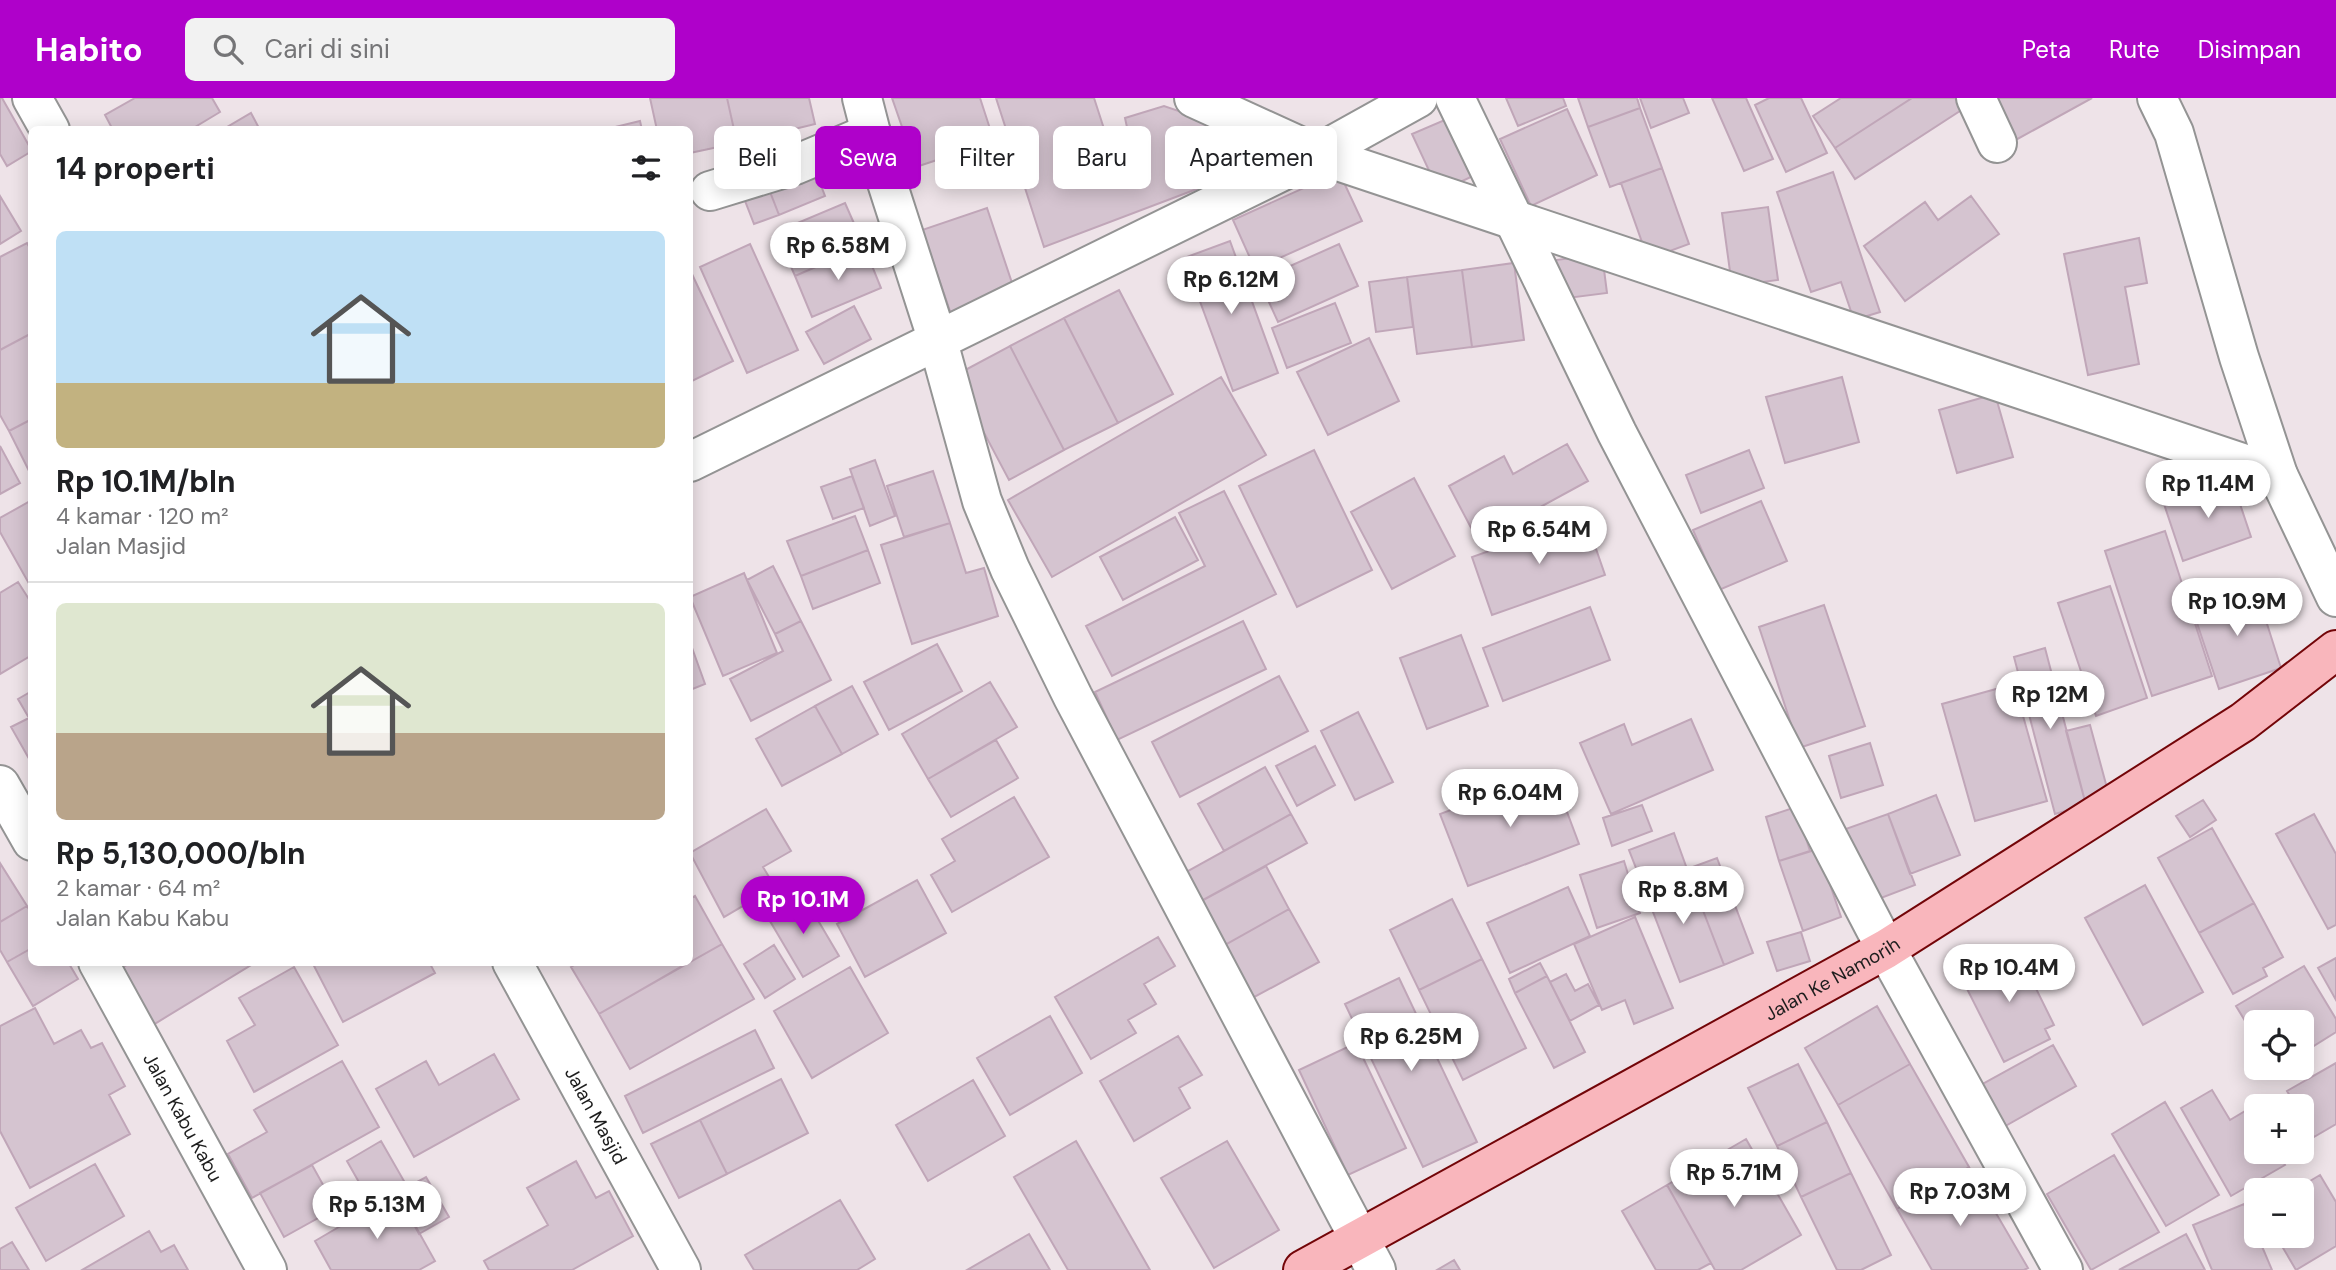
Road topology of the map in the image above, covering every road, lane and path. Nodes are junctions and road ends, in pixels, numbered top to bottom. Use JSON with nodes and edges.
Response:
{"nodes":[{"id":1,"x":32,"y":98,"type":"edge"},
{"id":2,"x":1194,"y":98,"type":"edge"},
{"id":3,"x":1418,"y":98,"type":"edge"},
{"id":4,"x":1455,"y":98,"type":"edge"},
{"id":5,"x":1976,"y":98,"type":"edge"},
{"id":6,"x":2157,"y":98,"type":"edge"},
{"id":7,"x":867,"y":116,"type":"edge"},
{"id":8,"x":48,"y":126,"type":"edge"},
{"id":9,"x":1256,"y":126,"type":"edge"},
{"id":10,"x":1337,"y":143,"type":"edge"},
{"id":11,"x":1997,"y":143,"type":"dead end"},
{"id":12,"x":1337,"y":160,"type":"edge"},
{"id":13,"x":1245,"y":189,"type":"edge"},
{"id":14,"x":710,"y":191,"type":"dead end"},
{"id":15,"x":1511,"y":217,"type":"junction"},
{"id":16,"x":937,"y":338,"type":"junction"},
{"id":17,"x":693,"y":460,"type":"edge"},
{"id":18,"x":2278,"y":475,"type":"junction"},
{"id":19,"x":2336,"y":597,"type":"edge"},
{"id":20,"x":2336,"y":650,"type":"edge"},
{"id":21,"x":1886,"y":949,"type":"junction"},
{"id":22,"x":100,"y":966,"type":"edge"},
{"id":23,"x":514,"y":966,"type":"edge"},
{"id":24,"x":1367,"y":1255,"type":"edge"},
{"id":25,"x":267,"y":1270,"type":"edge"},
{"id":26,"x":681,"y":1270,"type":"edge"},
{"id":27,"x":1303,"y":1270,"type":"edge"},
{"id":28,"x":2063,"y":1270,"type":"edge"}],
"edges":[{"from":1,"to":8,"type":"street"},
{"from":2,"to":9,"type":"street"},
{"from":3,"to":10,"type":"street"},
{"from":4,"to":15,"type":"street"},
{"from":5,"to":11,"type":"street"},
{"from":6,"to":18,"type":"street"},
{"from":7,"to":14,"type":"street"},
{"from":7,"to":16,"type":"street"},
{"from":12,"to":15,"type":"street"},
{"from":13,"to":16,"type":"street"},
{"from":15,"to":18,"type":"street"},
{"from":15,"to":21,"type":"street"},
{"from":16,"to":17,"type":"street"},
{"from":16,"to":24,"type":"street"},
{"from":18,"to":19,"type":"street"},
{"from":20,"to":21,"type":"street","name":"Jalan Ke Namorih"},
{"from":21,"to":24,"type":"street","name":"Jalan Ke Namorih"},
{"from":21,"to":28,"type":"street"},
{"from":22,"to":25,"type":"street","name":"Jalan Kabu Kabu"},
{"from":23,"to":26,"type":"street","name":"Jalan Masjid"},
{"from":24,"to":27,"type":"street","name":"Jalan Ke Namorih"}]}
